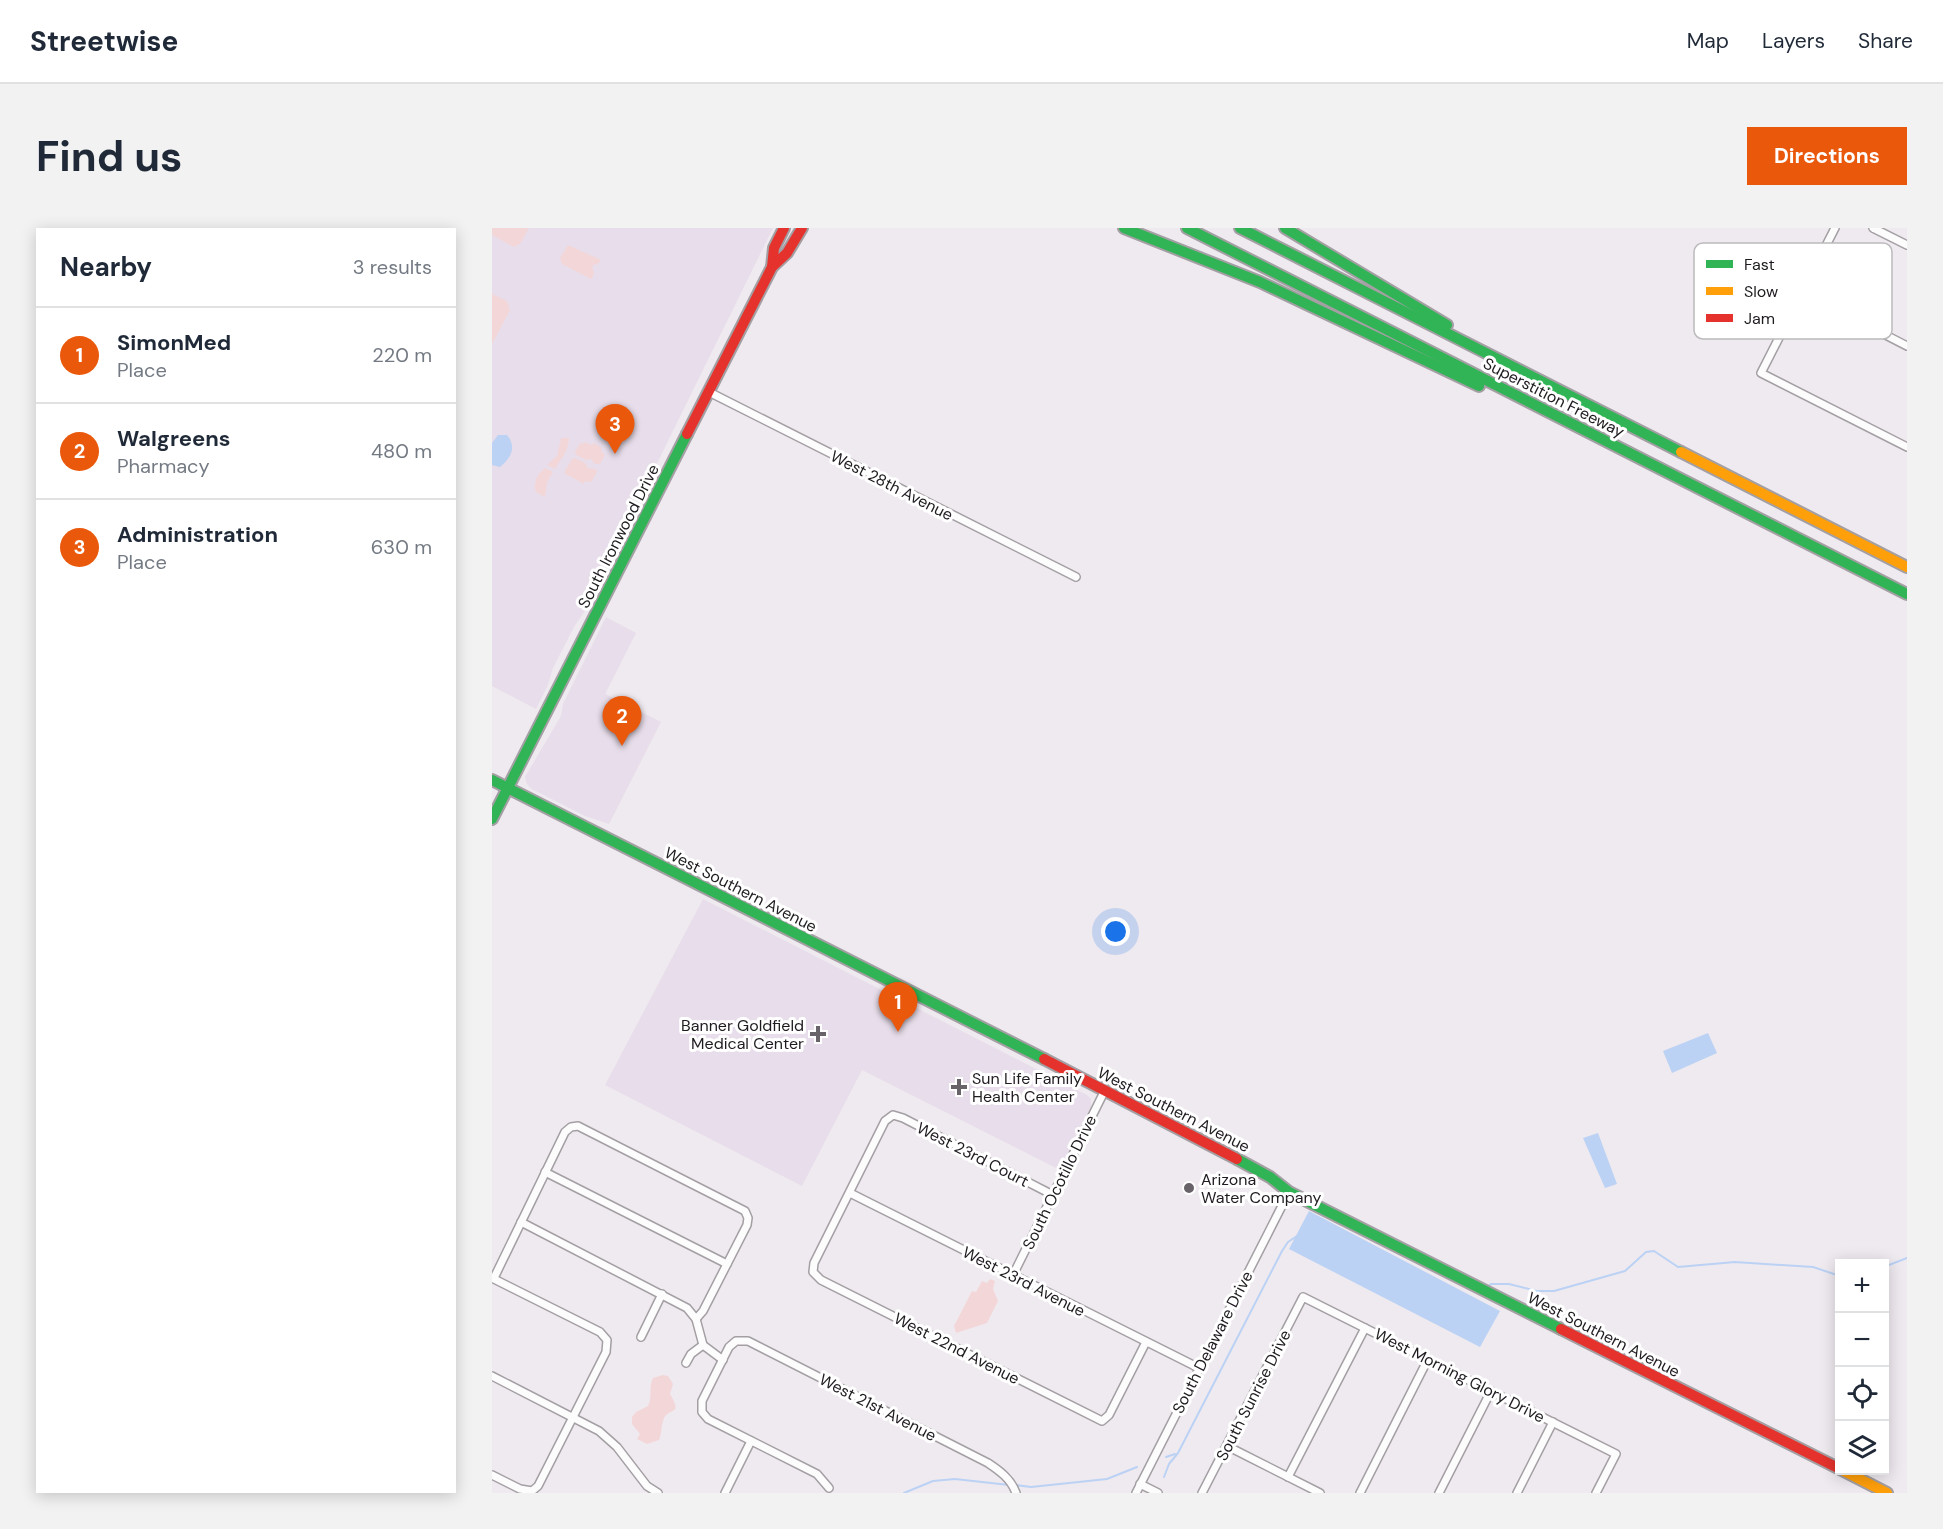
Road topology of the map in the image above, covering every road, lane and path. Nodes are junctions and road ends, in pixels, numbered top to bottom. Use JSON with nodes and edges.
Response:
{"nodes":[{"id":1,"x":784,"y":228,"type":"edge"},
{"id":2,"x":802,"y":228,"type":"edge"},
{"id":3,"x":1124,"y":228,"type":"edge"},
{"id":4,"x":1187,"y":228,"type":"edge"},
{"id":5,"x":1240,"y":228,"type":"edge"},
{"id":6,"x":1285,"y":228,"type":"edge"},
{"id":7,"x":1835,"y":228,"type":"edge"},
{"id":8,"x":1873,"y":228,"type":"edge"},
{"id":9,"x":1827,"y":243,"type":"edge"},
{"id":10,"x":1907,"y":245,"type":"edge"},
{"id":11,"x":772,"y":267,"type":"junction"},
{"id":12,"x":1892,"y":338,"type":"edge"},
{"id":13,"x":1778,"y":339,"type":"edge"},
{"id":14,"x":1907,"y":346,"type":"edge"},
{"id":15,"x":1514,"y":367,"type":"junction"},
{"id":16,"x":708,"y":392,"type":"junction"},
{"id":17,"x":1581,"y":428,"type":"junction"},
{"id":18,"x":1907,"y":447,"type":"edge"},
{"id":19,"x":1907,"y":567,"type":"edge"},
{"id":20,"x":1076,"y":577,"type":"dead end"},
{"id":21,"x":1907,"y":594,"type":"edge"},
{"id":22,"x":492,"y":780,"type":"edge"},
{"id":23,"x":508,"y":788,"type":"junction"},
{"id":24,"x":492,"y":819,"type":"edge"},
{"id":25,"x":1105,"y":1090,"type":"junction"},
{"id":26,"x":545,"y":1172,"type":"junction"},
{"id":27,"x":1289,"y":1192,"type":"junction"},
{"id":28,"x":849,"y":1193,"type":"junction"},
{"id":29,"x":1053,"y":1194,"type":"junction"},
{"id":30,"x":521,"y":1222,"type":"junction"},
{"id":31,"x":727,"y":1264,"type":"junction"},
{"id":32,"x":1013,"y":1275,"type":"junction"},
{"id":33,"x":493,"y":1278,"type":"edge"},
{"id":34,"x":662,"y":1294,"type":"junction"},
{"id":35,"x":1303,"y":1297,"type":"joint"},
{"id":36,"x":696,"y":1319,"type":"junction"},
{"id":37,"x":1365,"y":1328,"type":"junction"},
{"id":38,"x":641,"y":1337,"type":"dead end"},
{"id":39,"x":1146,"y":1342,"type":"junction"},
{"id":40,"x":703,"y":1345,"type":"junction"},
{"id":41,"x":1428,"y":1359,"type":"junction"},
{"id":42,"x":723,"y":1360,"type":"junction"},
{"id":43,"x":686,"y":1363,"type":"dead end"},
{"id":44,"x":1199,"y":1368,"type":"junction"},
{"id":45,"x":492,"y":1376,"type":"edge"},
{"id":46,"x":1491,"y":1391,"type":"junction"},
{"id":47,"x":573,"y":1417,"type":"junction"},
{"id":48,"x":1553,"y":1422,"type":"junction"},
{"id":49,"x":751,"y":1441,"type":"junction"},
{"id":50,"x":1227,"y":1446,"type":"junction"},
{"id":51,"x":1835,"y":1467,"type":"edge"},
{"id":52,"x":492,"y":1475,"type":"edge"},
{"id":53,"x":1851,"y":1475,"type":"edge"},
{"id":54,"x":1288,"y":1477,"type":"junction"},
{"id":55,"x":1140,"y":1484,"type":"junction"},
{"id":56,"x":829,"y":1488,"type":"dead end"},
{"id":57,"x":1015,"y":1489,"type":"edge"},
{"id":58,"x":646,"y":1490,"type":"edge"},
{"id":59,"x":658,"y":1493,"type":"edge"},
{"id":60,"x":725,"y":1493,"type":"edge"},
{"id":61,"x":1136,"y":1493,"type":"edge"},
{"id":62,"x":1158,"y":1493,"type":"edge"},
{"id":63,"x":1202,"y":1493,"type":"edge"},
{"id":64,"x":1320,"y":1493,"type":"edge"},
{"id":65,"x":1360,"y":1493,"type":"edge"},
{"id":66,"x":1439,"y":1493,"type":"edge"},
{"id":67,"x":1517,"y":1493,"type":"edge"},
{"id":68,"x":1596,"y":1493,"type":"edge"},
{"id":69,"x":1887,"y":1493,"type":"edge"}],
"edges":[{"from":1,"to":11,"type":"main road","name":"South Ironwood Drive"},
{"from":2,"to":11,"type":"main road","name":"South Ironwood Drive"},
{"from":3,"to":17,"type":"main road"},
{"from":4,"to":17,"type":"main road","name":"Superstition Freeway"},
{"from":5,"to":15,"type":"main road","name":"Superstition Freeway"},
{"from":6,"to":15,"type":"main road"},
{"from":7,"to":9,"type":"street"},
{"from":8,"to":10,"type":"street"},
{"from":11,"to":16,"type":"main road","name":"South Ironwood Drive"},
{"from":12,"to":14,"type":"street"},
{"from":13,"to":18,"type":"street"},
{"from":15,"to":19,"type":"main road","name":"Superstition Freeway"},
{"from":16,"to":20,"type":"street","name":"West 28th Avenue"},
{"from":16,"to":23,"type":"main road","name":"South Ironwood Drive"},
{"from":17,"to":21,"type":"main road","name":"Superstition Freeway"},
{"from":22,"to":23,"type":"main road","name":"West Southern Avenue"},
{"from":23,"to":24,"type":"main road","name":"South Ironwood Drive"},
{"from":23,"to":25,"type":"main road","name":"West Southern Avenue"},
{"from":25,"to":27,"type":"main road","name":"West Southern Avenue"},
{"from":25,"to":29,"type":"street","name":"South Ocotillo Drive"},
{"from":26,"to":30,"type":"street"},
{"from":26,"to":31,"type":"street"},
{"from":26,"to":31,"type":"street"},
{"from":27,"to":44,"type":"street","name":"South Delaware Drive"},
{"from":27,"to":51,"type":"main road","name":"West Southern Avenue"},
{"from":28,"to":29,"type":"street","name":"West 23rd Court"},
{"from":28,"to":32,"type":"street","name":"West 23rd Avenue"},
{"from":28,"to":39,"type":"street","name":"West 22nd Avenue"},
{"from":29,"to":32,"type":"street","name":"South Ocotillo Drive"},
{"from":30,"to":33,"type":"street"},
{"from":30,"to":34,"type":"street"},
{"from":31,"to":36,"type":"street"},
{"from":32,"to":39,"type":"street","name":"West 23rd Avenue"},
{"from":33,"to":47,"type":"street"},
{"from":34,"to":36,"type":"street"},
{"from":34,"to":38,"type":"street"},
{"from":35,"to":37,"type":"street","name":"West Morning Glory Drive"},
{"from":35,"to":50,"type":"street","name":"South Sunrise Drive"},
{"from":36,"to":40,"type":"street"},
{"from":37,"to":41,"type":"street","name":"West Morning Glory Drive"},
{"from":37,"to":54,"type":"street"},
{"from":39,"to":44,"type":"street","name":"West 23rd Avenue"},
{"from":40,"to":42,"type":"street"},
{"from":40,"to":43,"type":"street"},
{"from":41,"to":46,"type":"street","name":"West Morning Glory Drive"},
{"from":41,"to":65,"type":"street"},
{"from":42,"to":49,"type":"street"},
{"from":42,"to":57,"type":"street","name":"West 21st Avenue"},
{"from":44,"to":55,"type":"street","name":"South Delaware Drive"},
{"from":45,"to":47,"type":"street"},
{"from":46,"to":48,"type":"street","name":"West Morning Glory Drive"},
{"from":46,"to":66,"type":"street"},
{"from":47,"to":52,"type":"street"},
{"from":47,"to":58,"type":"street"},
{"from":48,"to":67,"type":"street"},
{"from":48,"to":68,"type":"street","name":"West Morning Glory Drive"},
{"from":49,"to":56,"type":"street"},
{"from":49,"to":60,"type":"street"},
{"from":50,"to":54,"type":"street"},
{"from":50,"to":63,"type":"street","name":"South Sunrise Drive"},
{"from":53,"to":69,"type":"main road","name":"West Southern Avenue"},
{"from":54,"to":64,"type":"street"},
{"from":55,"to":61,"type":"street","name":"South Delaware Drive"},
{"from":55,"to":62,"type":"street"},
{"from":58,"to":59,"type":"street"}]}
